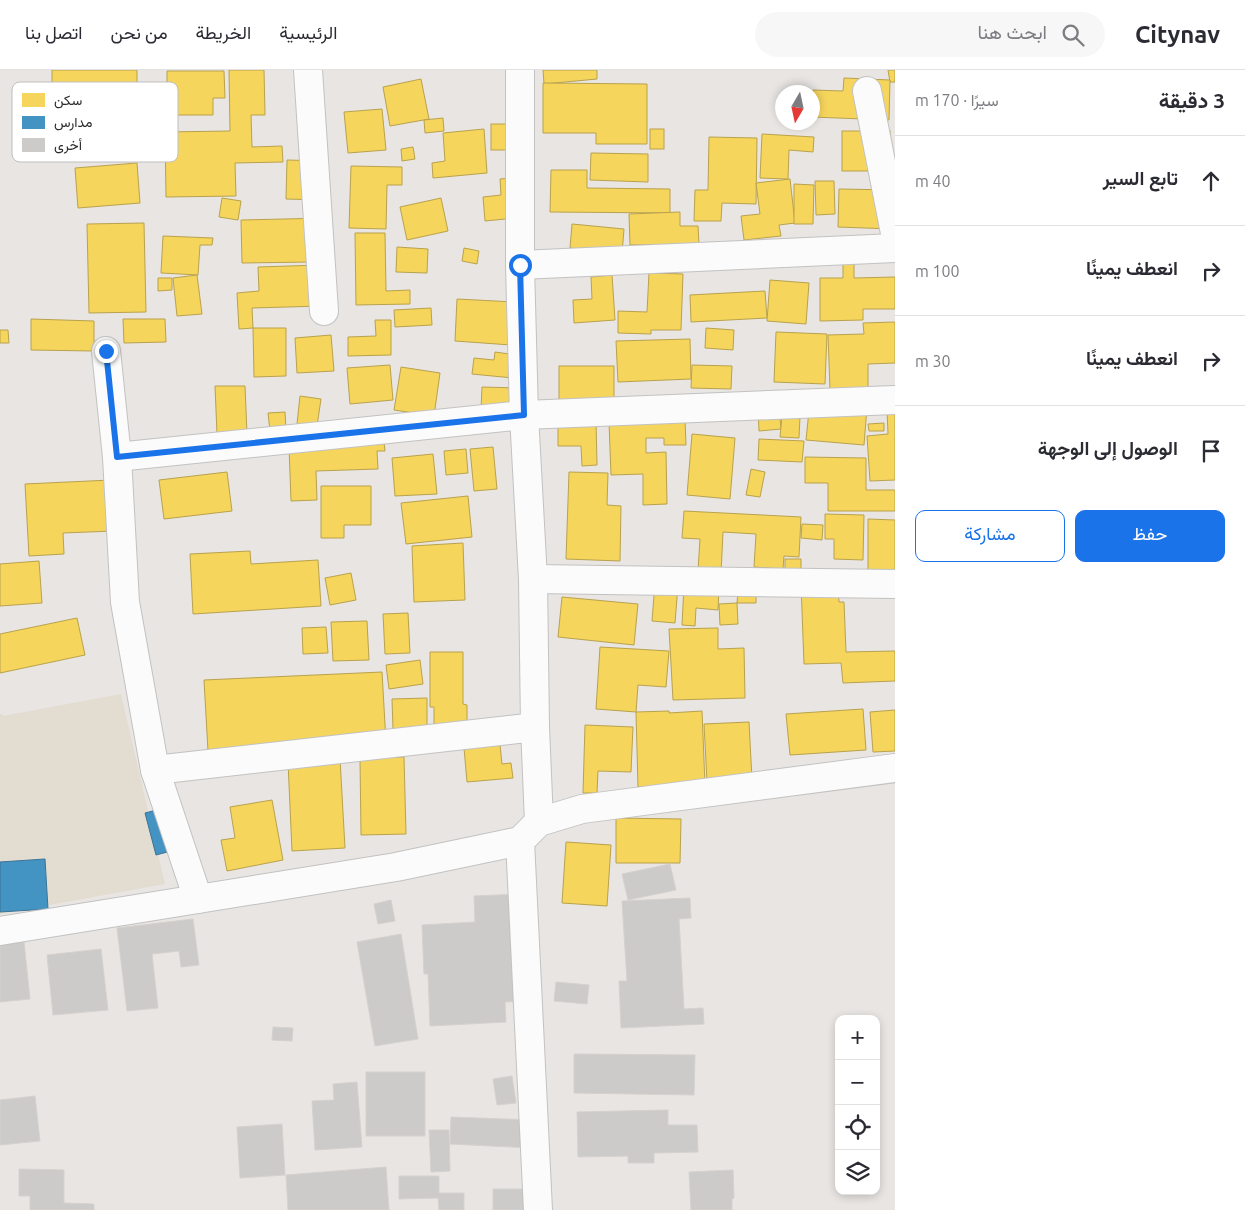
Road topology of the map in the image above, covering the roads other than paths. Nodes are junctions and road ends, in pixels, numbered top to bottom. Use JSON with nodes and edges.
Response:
{"nodes":[{"id":1,"x":308,"y":70,"type":"edge"},
{"id":2,"x":520,"y":70,"type":"edge"},
{"id":3,"x":867,"y":91,"type":"dead end"},
{"id":4,"x":895,"y":233,"type":"edge"},
{"id":5,"x":895,"y":248,"type":"edge"},
{"id":6,"x":520,"y":265,"type":"junction"},
{"id":7,"x":324,"y":311,"type":"dead end"},
{"id":8,"x":106,"y":351,"type":"dead end"},
{"id":9,"x":895,"y":400,"type":"edge"},
{"id":10,"x":524,"y":415,"type":"junction"},
{"id":11,"x":117,"y":457,"type":"junction"},
{"id":12,"x":533,"y":579,"type":"junction"},
{"id":13,"x":895,"y":584,"type":"edge"},
{"id":14,"x":535,"y":727,"type":"junction"},
{"id":15,"x":895,"y":768,"type":"edge"},
{"id":16,"x":155,"y":770,"type":"junction"},
{"id":17,"x":539,"y":822,"type":"junction"},
{"id":18,"x":520,"y":841,"type":"junction"},
{"id":19,"x":198,"y":899,"type":"junction"},
{"id":20,"x":0,"y":931,"type":"edge"},
{"id":21,"x":538,"y":1210,"type":"edge"}],
"edges":[{"from":1,"to":7,"type":"street"},
{"from":2,"to":6,"type":"street"},
{"from":3,"to":4,"type":"street"},
{"from":5,"to":6,"type":"street"},
{"from":6,"to":10,"type":"street"},
{"from":8,"to":11,"type":"street"},
{"from":9,"to":10,"type":"street"},
{"from":10,"to":11,"type":"street"},
{"from":10,"to":12,"type":"street"},
{"from":11,"to":16,"type":"street"},
{"from":12,"to":13,"type":"street"},
{"from":12,"to":14,"type":"street"},
{"from":14,"to":16,"type":"street"},
{"from":14,"to":17,"type":"street"},
{"from":15,"to":17,"type":"street"},
{"from":16,"to":19,"type":"street"},
{"from":17,"to":18,"type":"street"},
{"from":18,"to":19,"type":"street"},
{"from":18,"to":21,"type":"street"},
{"from":19,"to":20,"type":"street"}]}
